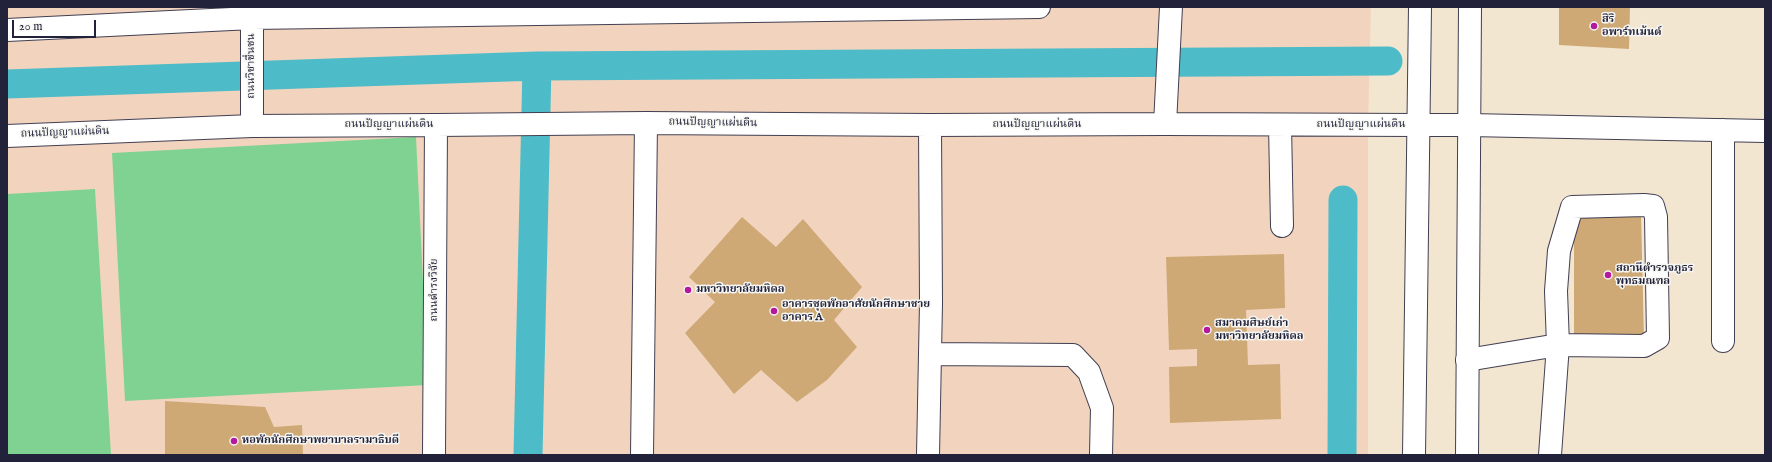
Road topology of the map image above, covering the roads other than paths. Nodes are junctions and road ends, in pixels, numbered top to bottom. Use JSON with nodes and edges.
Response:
{"nodes":[{"id":1,"x":1040,"y":7,"type":"edge"},
{"id":2,"x":1171,"y":7,"type":"edge"},
{"id":3,"x":1420,"y":7,"type":"edge"},
{"id":4,"x":1470,"y":7,"type":"edge"},
{"id":5,"x":252,"y":13,"type":"edge"},
{"id":6,"x":7,"y":30,"type":"edge"},
{"id":7,"x":646,"y":123,"type":"junction"},
{"id":8,"x":1165,"y":124,"type":"junction"},
{"id":9,"x":1280,"y":124,"type":"junction"},
{"id":10,"x":436,"y":125,"type":"junction"},
{"id":11,"x":930,"y":125,"type":"junction"},
{"id":12,"x":1418,"y":125,"type":"junction"},
{"id":13,"x":1469,"y":125,"type":"junction"},
{"id":14,"x":252,"y":126,"type":"junction"},
{"id":15,"x":1723,"y":130,"type":"junction"},
{"id":16,"x":1765,"y":131,"type":"edge"},
{"id":17,"x":7,"y":136,"type":"edge"},
{"id":18,"x":1282,"y":226,"type":"dead end"},
{"id":19,"x":1723,"y":341,"type":"dead end"},
{"id":20,"x":1558,"y":345,"type":"junction"},
{"id":21,"x":930,"y":354,"type":"junction"},
{"id":22,"x":1468,"y":360,"type":"junction"},
{"id":23,"x":434,"y":455,"type":"edge"},
{"id":24,"x":642,"y":455,"type":"edge"},
{"id":25,"x":928,"y":455,"type":"edge"},
{"id":26,"x":1101,"y":455,"type":"edge"},
{"id":27,"x":1414,"y":455,"type":"edge"},
{"id":28,"x":1467,"y":455,"type":"edge"},
{"id":29,"x":1550,"y":455,"type":"edge"}],
"edges":[{"from":1,"to":5,"type":"main road"},
{"from":2,"to":8,"type":"main road"},
{"from":3,"to":12,"type":"main road"},
{"from":4,"to":13,"type":"main road"},
{"from":5,"to":6,"type":"main road"},
{"from":5,"to":14,"type":"main road","name":"ถนนวิชาชื่นชน"},
{"from":7,"to":10,"type":"main road","name":"ถนนปัญญาแผ่นดิน"},
{"from":7,"to":11,"type":"main road","name":"ถนนปัญญาแผ่นดิน"},
{"from":7,"to":24,"type":"main road"},
{"from":8,"to":9,"type":"main road","name":"ถนนปัญญาแผ่นดิน"},
{"from":8,"to":11,"type":"main road","name":"ถนนปัญญาแผ่นดิน"},
{"from":9,"to":12,"type":"main road","name":"ถนนปัญญาแผ่นดิน"},
{"from":9,"to":18,"type":"main road"},
{"from":10,"to":14,"type":"main road","name":"ถนนปัญญาแผ่นดิน"},
{"from":10,"to":23,"type":"main road","name":"ถนนดำรงวิจัย"},
{"from":11,"to":21,"type":"main road"},
{"from":12,"to":13,"type":"main road","name":"ถนนปัญญาแผ่นดิน"},
{"from":12,"to":27,"type":"main road"},
{"from":13,"to":15,"type":"main road","name":"ถนนปัญญาแผ่นดิน"},
{"from":13,"to":22,"type":"main road"},
{"from":14,"to":17,"type":"main road","name":"ถนนปัญญาแผ่นดิน"},
{"from":15,"to":16,"type":"main road","name":"ถนนปัญญาแผ่นดิน"},
{"from":15,"to":19,"type":"main road"},
{"from":20,"to":20,"type":"main road"},
{"from":20,"to":22,"type":"main road"},
{"from":20,"to":29,"type":"main road"},
{"from":21,"to":25,"type":"main road"},
{"from":21,"to":26,"type":"main road"},
{"from":22,"to":28,"type":"main road"}]}
